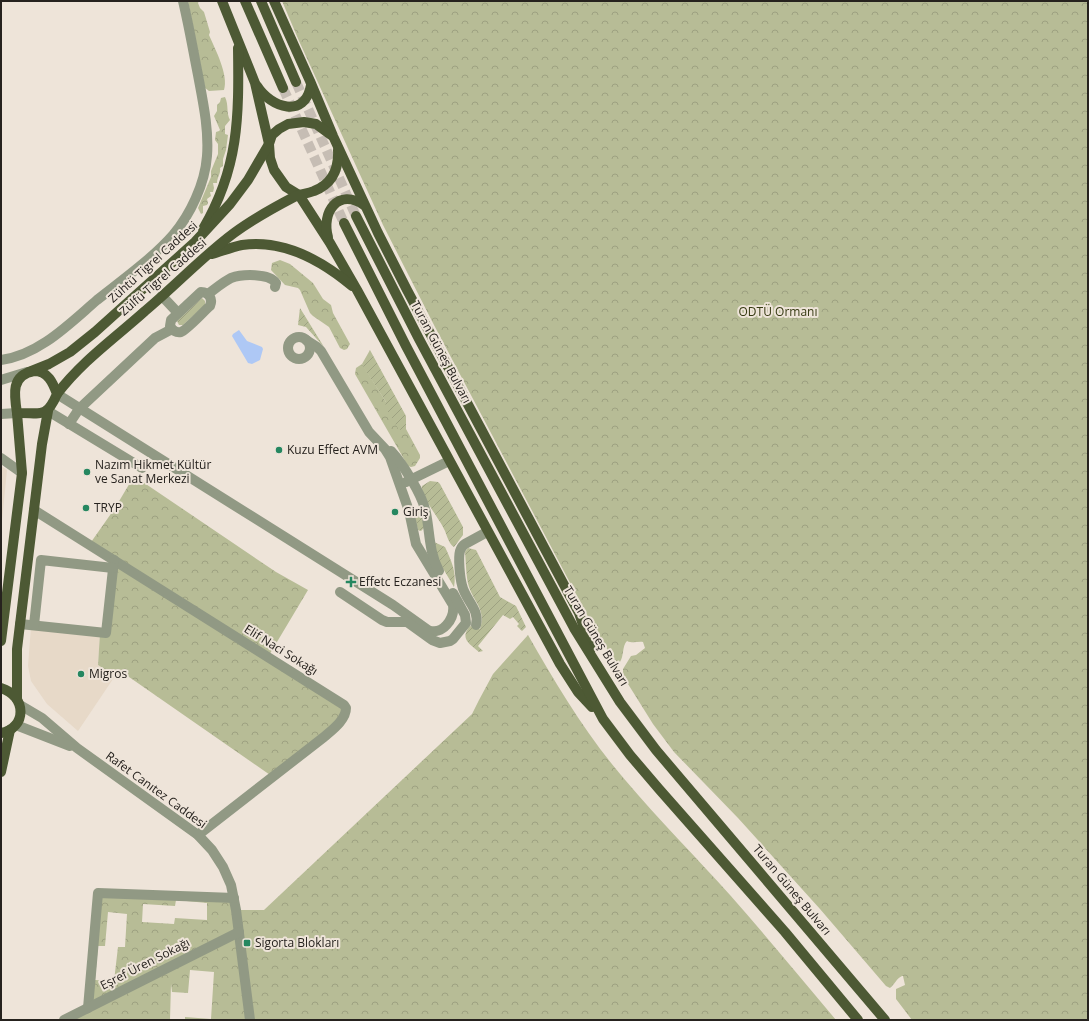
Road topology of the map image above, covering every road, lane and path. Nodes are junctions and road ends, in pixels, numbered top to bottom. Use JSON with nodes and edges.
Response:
{"nodes":[{"id":1,"x":183,"y":1,"type":"edge"},
{"id":2,"x":222,"y":1,"type":"edge"},
{"id":3,"x":245,"y":1,"type":"edge"},
{"id":4,"x":261,"y":1,"type":"edge"},
{"id":5,"x":274,"y":1,"type":"edge"},
{"id":6,"x":238,"y":42,"type":"junction"},
{"id":7,"x":296,"y":82,"type":"tunnel mouth"},
{"id":8,"x":255,"y":83,"type":"junction"},
{"id":9,"x":311,"y":85,"type":"junction"},
{"id":10,"x":283,"y":88,"type":"tunnel mouth"},
{"id":11,"x":333,"y":136,"type":"junction"},
{"id":12,"x":269,"y":144,"type":"junction"},
{"id":13,"x":338,"y":148,"type":"junction"},
{"id":14,"x":299,"y":195,"type":"junction"},
{"id":15,"x":364,"y":205,"type":"junction"},
{"id":16,"x":356,"y":216,"type":"tunnel mouth"},
{"id":17,"x":344,"y":223,"type":"tunnel mouth"},
{"id":18,"x":196,"y":241,"type":"junction"},
{"id":19,"x":330,"y":243,"type":"junction"},
{"id":20,"x":208,"y":255,"type":"junction"},
{"id":21,"x":275,"y":287,"type":"dead end"},
{"id":22,"x":357,"y":290,"type":"junction"},
{"id":23,"x":208,"y":294,"type":"junction"},
{"id":24,"x":162,"y":296,"type":"junction"},
{"id":25,"x":178,"y":313,"type":"junction"},
{"id":26,"x":172,"y":329,"type":"junction"},
{"id":27,"x":306,"y":340,"type":"junction"},
{"id":28,"x":304,"y":358,"type":"junction"},
{"id":29,"x":1,"y":360,"type":"edge"},
{"id":30,"x":326,"y":360,"type":"junction"},
{"id":31,"x":29,"y":372,"type":"junction"},
{"id":32,"x":1,"y":380,"type":"edge"},
{"id":33,"x":57,"y":394,"type":"junction"},
{"id":34,"x":80,"y":409,"type":"junction"},
{"id":35,"x":48,"y":411,"type":"junction"},
{"id":36,"x":17,"y":413,"type":"junction"},
{"id":37,"x":1,"y":414,"type":"edge"},
{"id":38,"x":69,"y":424,"type":"junction"},
{"id":39,"x":379,"y":443,"type":"junction"},
{"id":40,"x":1,"y":458,"type":"edge"},
{"id":41,"x":449,"y":461,"type":"junction"},
{"id":42,"x":142,"y":468,"type":"dead end"},
{"id":43,"x":22,"y":473,"type":"junction"},
{"id":44,"x":411,"y":480,"type":"junction"},
{"id":45,"x":403,"y":494,"type":"junction"},
{"id":46,"x":424,"y":506,"type":"junction"},
{"id":47,"x":34,"y":510,"type":"junction"},
{"id":48,"x":409,"y":511,"type":"junction"},
{"id":49,"x":428,"y":527,"type":"junction"},
{"id":50,"x":412,"y":530,"type":"junction"},
{"id":51,"x":487,"y":532,"type":"junction"},
{"id":52,"x":113,"y":564,"type":"junction"},
{"id":53,"x":340,"y":592,"type":"dead end"},
{"id":54,"x":20,"y":624,"type":"junction"},
{"id":55,"x":34,"y":625,"type":"junction"},
{"id":56,"x":476,"y":625,"type":"dead end"},
{"id":57,"x":445,"y":626,"type":"junction"},
{"id":58,"x":456,"y":635,"type":"junction"},
{"id":59,"x":1,"y":640,"type":"edge"},
{"id":60,"x":599,"y":670,"type":"junction"},
{"id":61,"x":1,"y":688,"type":"edge"},
{"id":62,"x":18,"y":702,"type":"junction"},
{"id":63,"x":603,"y":719,"type":"junction"},
{"id":64,"x":9,"y":729,"type":"edge"},
{"id":65,"x":77,"y":748,"type":"junction"},
{"id":66,"x":1,"y":772,"type":"edge"},
{"id":67,"x":198,"y":835,"type":"junction"},
{"id":68,"x":234,"y":898,"type":"junction"},
{"id":69,"x":239,"y":932,"type":"junction"},
{"id":70,"x":88,"y":1008,"type":"junction"},
{"id":71,"x":64,"y":1020,"type":"edge"},
{"id":72,"x":250,"y":1020,"type":"edge"},
{"id":73,"x":858,"y":1020,"type":"edge"},
{"id":74,"x":885,"y":1020,"type":"edge"}],
"edges":[{"from":1,"to":29,"type":"street"},
{"from":2,"to":6,"type":"main road"},
{"from":3,"to":10,"type":"main road"},
{"from":4,"to":7,"type":"main road"},
{"from":5,"to":9,"type":"main road"},
{"from":6,"to":8,"type":"main road"},
{"from":6,"to":18,"type":"main road"},
{"from":8,"to":9,"type":"main road"},
{"from":8,"to":12,"type":"main road"},
{"from":9,"to":11,"type":"main road"},
{"from":11,"to":12,"type":"main road"},
{"from":11,"to":13,"type":"main road"},
{"from":12,"to":14,"type":"main road"},
{"from":12,"to":18,"type":"main road","name":"Zühtü Tigrel Caddesi"},
{"from":13,"to":14,"type":"main road"},
{"from":13,"to":15,"type":"main road"},
{"from":14,"to":19,"type":"main road"},
{"from":14,"to":20,"type":"main road","name":"Zülfü Tigrel Caddesi"},
{"from":15,"to":19,"type":"main road"},
{"from":15,"to":60,"type":"main road"},
{"from":16,"to":60,"type":"main road","name":"Turan Güneş Bulvarı"},
{"from":17,"to":63,"type":"main road"},
{"from":18,"to":31,"type":"main road","name":"Zühtü Tigrel Caddesi"},
{"from":19,"to":22,"type":"main road"},
{"from":20,"to":22,"type":"main road"},
{"from":20,"to":24,"type":"main road","name":"Zülfü Tigrel Caddesi"},
{"from":21,"to":23,"type":"street"},
{"from":22,"to":41,"type":"main road"},
{"from":23,"to":25,"type":"street"},
{"from":23,"to":26,"type":"street"},
{"from":24,"to":25,"type":"street"},
{"from":24,"to":33,"type":"main road","name":"Zülfü Tigrel Caddesi"},
{"from":25,"to":26,"type":"street"},
{"from":26,"to":34,"type":"street"},
{"from":27,"to":28,"type":"street"},
{"from":27,"to":28,"type":"street"},
{"from":27,"to":30,"type":"street"},
{"from":28,"to":30,"type":"street"},
{"from":30,"to":39,"type":"street"},
{"from":31,"to":32,"type":"street"},
{"from":31,"to":33,"type":"main road"},
{"from":31,"to":36,"type":"main road"},
{"from":33,"to":34,"type":"street"},
{"from":33,"to":35,"type":"main road"},
{"from":34,"to":38,"type":"street"},
{"from":34,"to":57,"type":"street"},
{"from":35,"to":36,"type":"main road"},
{"from":35,"to":38,"type":"street"},
{"from":35,"to":47,"type":"main road"},
{"from":36,"to":37,"type":"street"},
{"from":36,"to":43,"type":"main road"},
{"from":38,"to":42,"type":"street"},
{"from":39,"to":44,"type":"street"},
{"from":39,"to":45,"type":"street"},
{"from":40,"to":43,"type":"street"},
{"from":41,"to":44,"type":"street"},
{"from":41,"to":51,"type":"main road"},
{"from":43,"to":59,"type":"main road"},
{"from":44,"to":45,"type":"street"},
{"from":44,"to":46,"type":"street"},
{"from":45,"to":48,"type":"street"},
{"from":46,"to":48,"type":"street"},
{"from":46,"to":49,"type":"street"},
{"from":47,"to":52,"type":"street","name":"Elif Naci Sokağı"},
{"from":47,"to":54,"type":"main road"},
{"from":48,"to":50,"type":"street"},
{"from":49,"to":50,"type":"street"},
{"from":49,"to":58,"type":"street"},
{"from":50,"to":57,"type":"street"},
{"from":51,"to":56,"type":"street"},
{"from":51,"to":63,"type":"main road"},
{"from":52,"to":55,"type":"street"},
{"from":52,"to":55,"type":"street"},
{"from":52,"to":67,"type":"street","name":"Elif Naci Sokağı"},
{"from":53,"to":58,"type":"street"},
{"from":54,"to":55,"type":"street"},
{"from":54,"to":62,"type":"main road"},
{"from":57,"to":58,"type":"street"},
{"from":60,"to":74,"type":"main road","name":"Turan Güneş Bulvarı"},
{"from":61,"to":62,"type":"main road"},
{"from":62,"to":64,"type":"main road"},
{"from":62,"to":65,"type":"street","name":"Rafet Canıtez Caddesi"},
{"from":63,"to":73,"type":"main road"},
{"from":64,"to":65,"type":"street","name":"Rafet Canıtez Caddesi"},
{"from":64,"to":66,"type":"main road"},
{"from":65,"to":67,"type":"street","name":"Rafet Canıtez Caddesi"},
{"from":67,"to":68,"type":"street","name":"Rafet Canıtez Caddesi"},
{"from":68,"to":69,"type":"street","name":"Rafet Canıtez Caddesi"},
{"from":68,"to":70,"type":"street"},
{"from":69,"to":70,"type":"street","name":"Eşref Üren Sokağı"},
{"from":69,"to":72,"type":"street","name":"Rafet Canıtez Caddesi"},
{"from":70,"to":71,"type":"street","name":"Eşref Üren Sokağı"}]}
